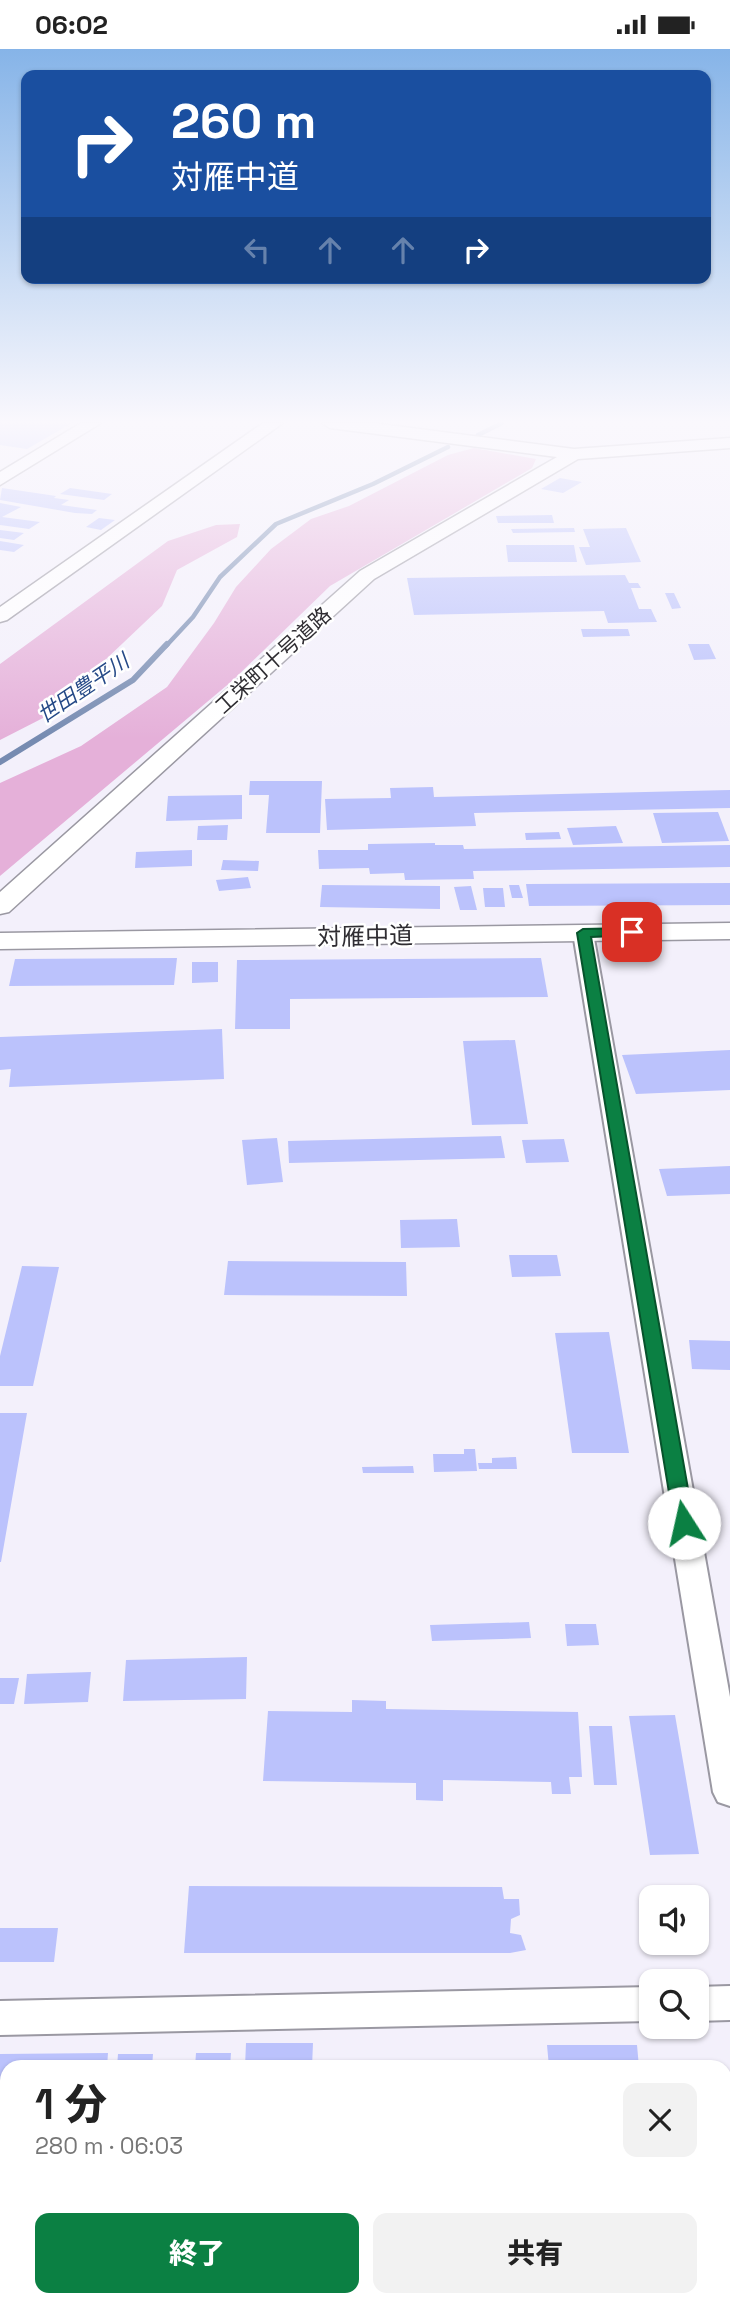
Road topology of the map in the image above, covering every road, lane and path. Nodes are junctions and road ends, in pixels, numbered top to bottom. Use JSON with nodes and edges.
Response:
{"nodes":[{"id":1,"x":125,"y":528,"type":"edge"},
{"id":2,"x":447,"y":528,"type":"edge"},
{"id":3,"x":0,"y":616,"type":"edge"},
{"id":4,"x":0,"y":905,"type":"edge"},
{"id":5,"x":730,"y":931,"type":"edge"},
{"id":6,"x":583,"y":933,"type":"junction"},
{"id":7,"x":0,"y":941,"type":"edge"},
{"id":8,"x":730,"y":1792,"type":"edge"},
{"id":9,"x":730,"y":2003,"type":"edge"},
{"id":10,"x":639,"y":2004,"type":"edge"},
{"id":11,"x":709,"y":2004,"type":"edge"},
{"id":12,"x":0,"y":2018,"type":"edge"}],
"edges":[{"from":1,"to":3,"type":"street"},
{"from":2,"to":4,"type":"street","name":"工栄町十号道路"},
{"from":5,"to":6,"type":"street","name":"対雁中道"},
{"from":6,"to":7,"type":"street","name":"対雁中道"},
{"from":6,"to":8,"type":"street"},
{"from":9,"to":11,"type":"street"},
{"from":10,"to":12,"type":"street"}]}
